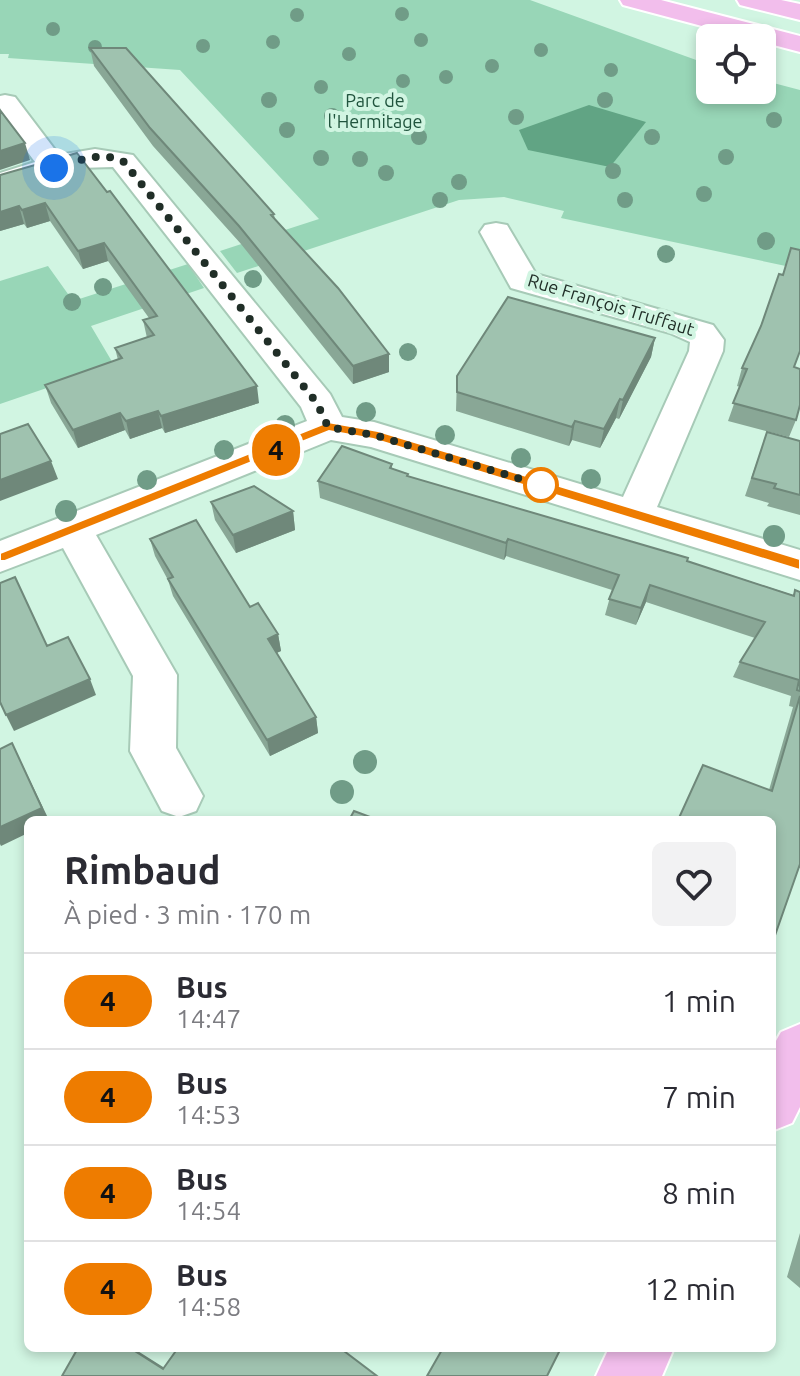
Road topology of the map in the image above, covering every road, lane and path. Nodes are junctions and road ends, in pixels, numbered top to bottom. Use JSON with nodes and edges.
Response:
{"nodes":[{"id":1,"x":624,"y":0,"type":"edge"},
{"id":2,"x":632,"y":0,"type":"edge"},
{"id":3,"x":697,"y":0,"type":"edge"},
{"id":4,"x":749,"y":0,"type":"edge"},
{"id":5,"x":800,"y":12,"type":"edge"},
{"id":6,"x":800,"y":27,"type":"edge"},
{"id":7,"x":696,"y":29,"type":"edge"},
{"id":8,"x":800,"y":44,"type":"edge"},
{"id":9,"x":776,"y":56,"type":"edge"},
{"id":10,"x":800,"y":63,"type":"edge"},
{"id":11,"x":5,"y":103,"type":"dead end"},
{"id":12,"x":54,"y":168,"type":"junction"},
{"id":13,"x":0,"y":183,"type":"edge"},
{"id":14,"x":496,"y":232,"type":"dead end"},
{"id":15,"x":328,"y":427,"type":"junction"},
{"id":16,"x":635,"y":513,"type":"junction"},
{"id":17,"x":72,"y":529,"type":"junction"},
{"id":18,"x":0,"y":557,"type":"edge"},
{"id":19,"x":800,"y":565,"type":"edge"},
{"id":20,"x":179,"y":796,"type":"dead end"},
{"id":21,"x":800,"y":1051,"type":"edge"},
{"id":22,"x":776,"y":1096,"type":"edge"},
{"id":23,"x":641,"y":1352,"type":"edge"},
{"id":24,"x":628,"y":1376,"type":"edge"}],
"edges":[{"from":1,"to":7,"type":"main road"},
{"from":2,"to":8,"type":"main road"},
{"from":3,"to":6,"type":"main road"},
{"from":4,"to":5,"type":"main road"},
{"from":9,"to":10,"type":"main road"},
{"from":11,"to":12,"type":"street"},
{"from":12,"to":13,"type":"street"},
{"from":12,"to":15,"type":"street"},
{"from":14,"to":16,"type":"street","name":"Rue François Truffaut"},
{"from":15,"to":16,"type":"street"},
{"from":15,"to":17,"type":"street"},
{"from":16,"to":19,"type":"street"},
{"from":17,"to":18,"type":"street"},
{"from":17,"to":20,"type":"street"},
{"from":21,"to":22,"type":"main road"},
{"from":23,"to":24,"type":"main road"}]}
